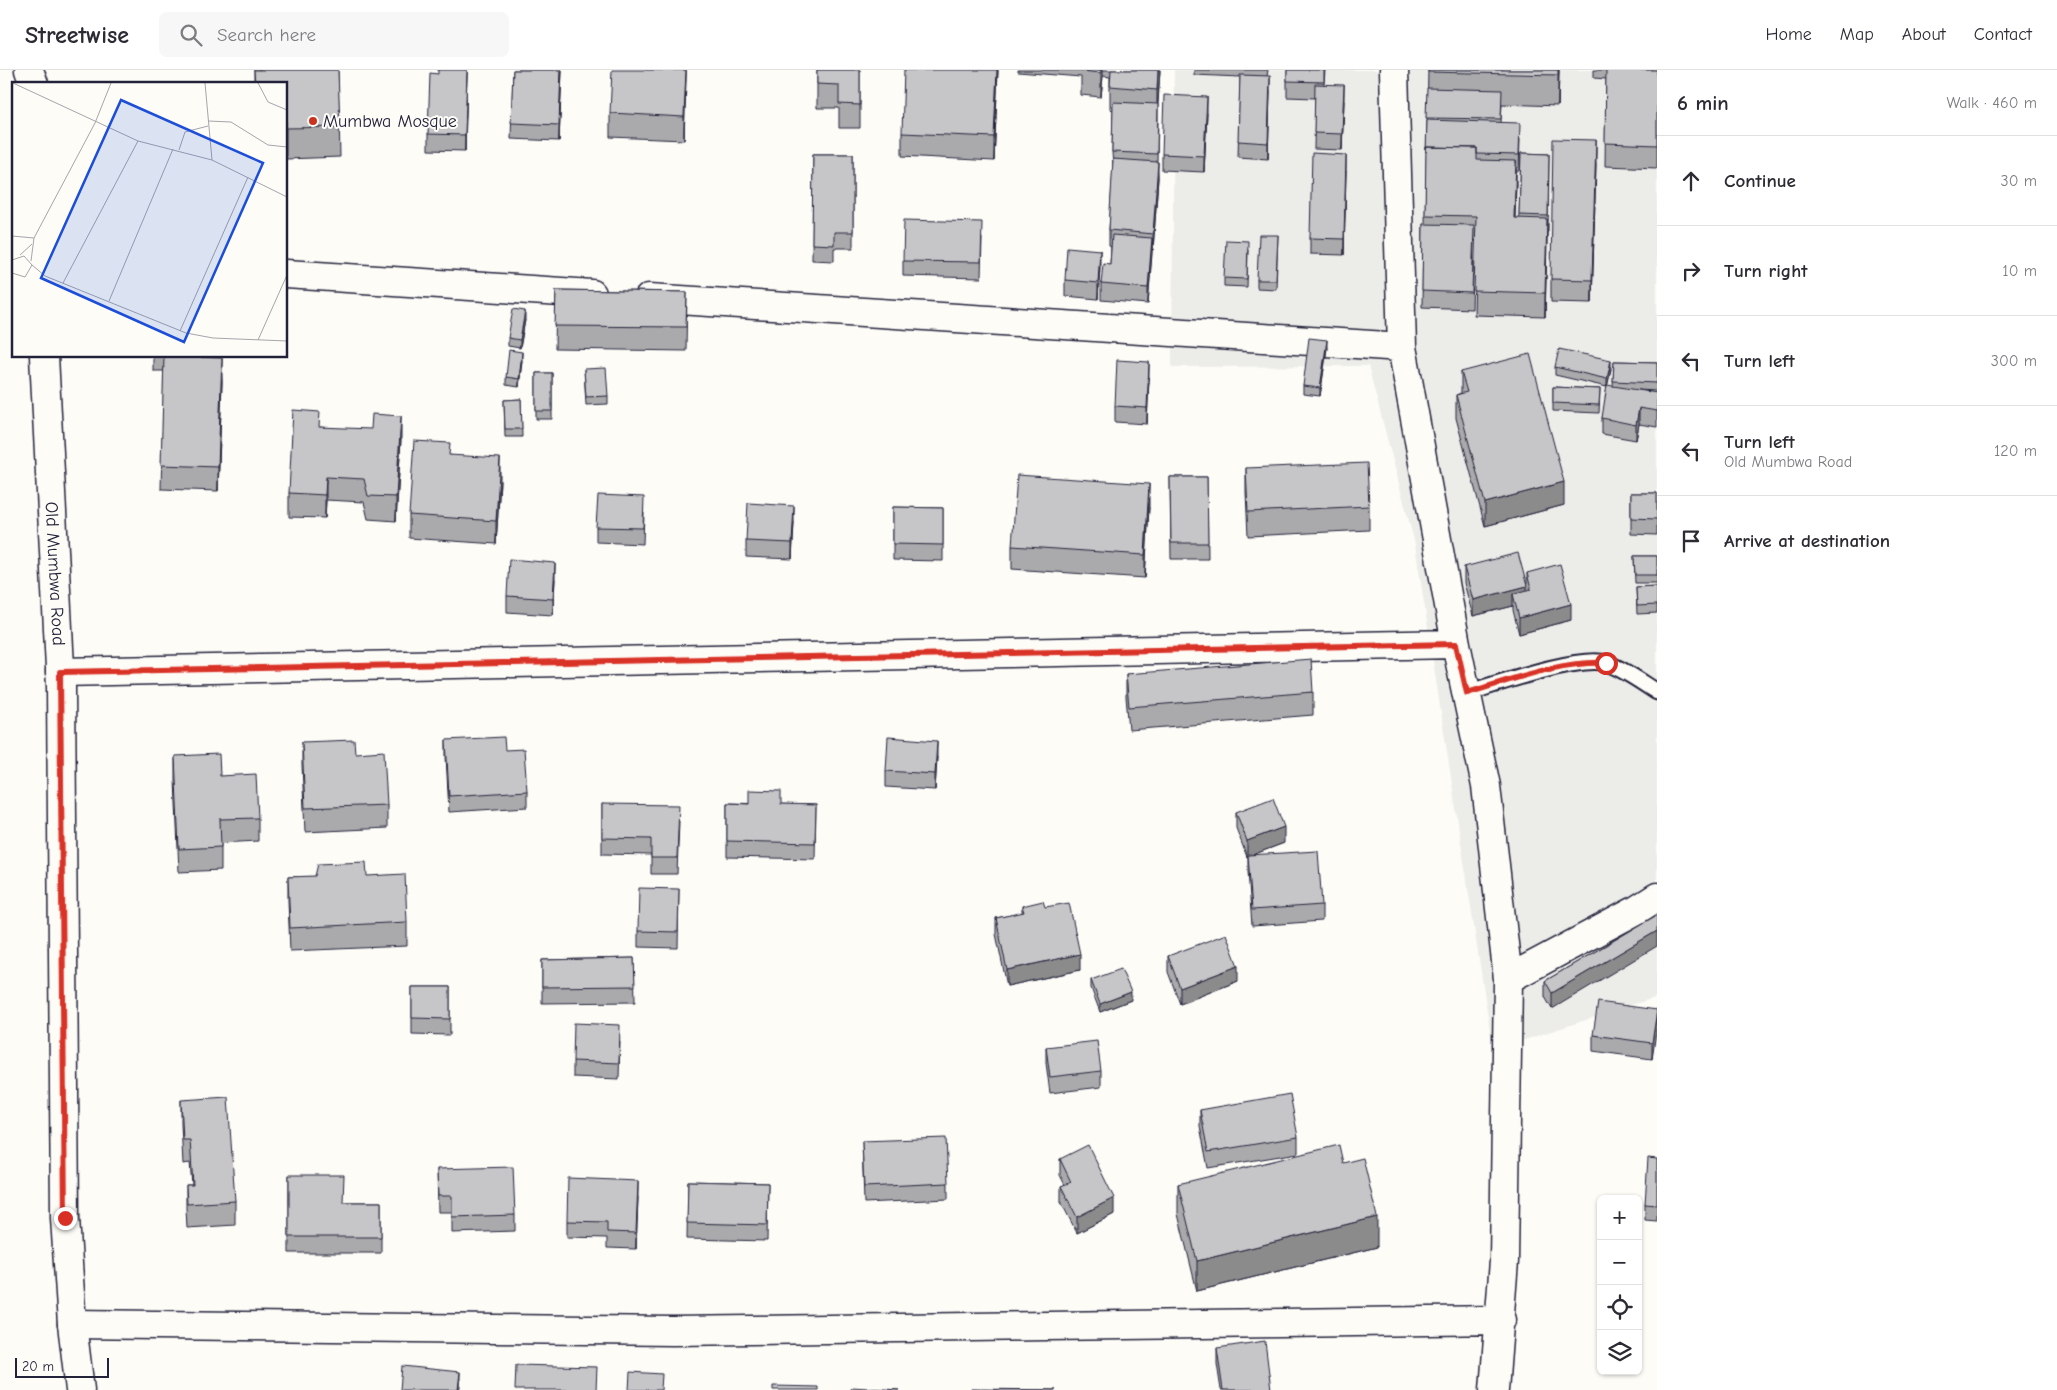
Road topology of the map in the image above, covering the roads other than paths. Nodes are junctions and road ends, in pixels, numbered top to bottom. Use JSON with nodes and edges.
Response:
{"nodes":[{"id":1,"x":29,"y":70,"type":"edge"},
{"id":2,"x":40,"y":70,"type":"edge"},
{"id":3,"x":1394,"y":70,"type":"edge"},
{"id":4,"x":34,"y":82,"type":"edge"},
{"id":5,"x":36,"y":82,"type":"edge"},
{"id":6,"x":288,"y":274,"type":"edge"},
{"id":7,"x":1402,"y":347,"type":"junction"},
{"id":8,"x":44,"y":358,"type":"edge"},
{"id":9,"x":1456,"y":644,"type":"junction"},
{"id":10,"x":60,"y":672,"type":"junction"},
{"id":11,"x":1657,"y":692,"type":"edge"},
{"id":12,"x":1467,"y":693,"type":"junction"},
{"id":13,"x":1657,"y":897,"type":"edge"},
{"id":14,"x":1508,"y":979,"type":"junction"},
{"id":15,"x":1501,"y":1320,"type":"junction"},
{"id":16,"x":72,"y":1324,"type":"junction"},
{"id":17,"x":80,"y":1390,"type":"edge"},
{"id":18,"x":1494,"y":1390,"type":"edge"}],
"edges":[{"from":1,"to":4,"type":"street"},
{"from":2,"to":5,"type":"street"},
{"from":3,"to":7,"type":"street"},
{"from":6,"to":7,"type":"street"},
{"from":7,"to":9,"type":"street"},
{"from":8,"to":10,"type":"street","name":"Old Mumbwa Road"},
{"from":9,"to":10,"type":"street"},
{"from":9,"to":12,"type":"street"},
{"from":10,"to":16,"type":"street","name":"Old Mumbwa Road"},
{"from":11,"to":12,"type":"lane"},
{"from":12,"to":14,"type":"street"},
{"from":13,"to":14,"type":"street"},
{"from":14,"to":15,"type":"street"},
{"from":15,"to":16,"type":"street"},
{"from":15,"to":18,"type":"street"},
{"from":16,"to":17,"type":"street","name":"Old Mumbwa Road"}]}
